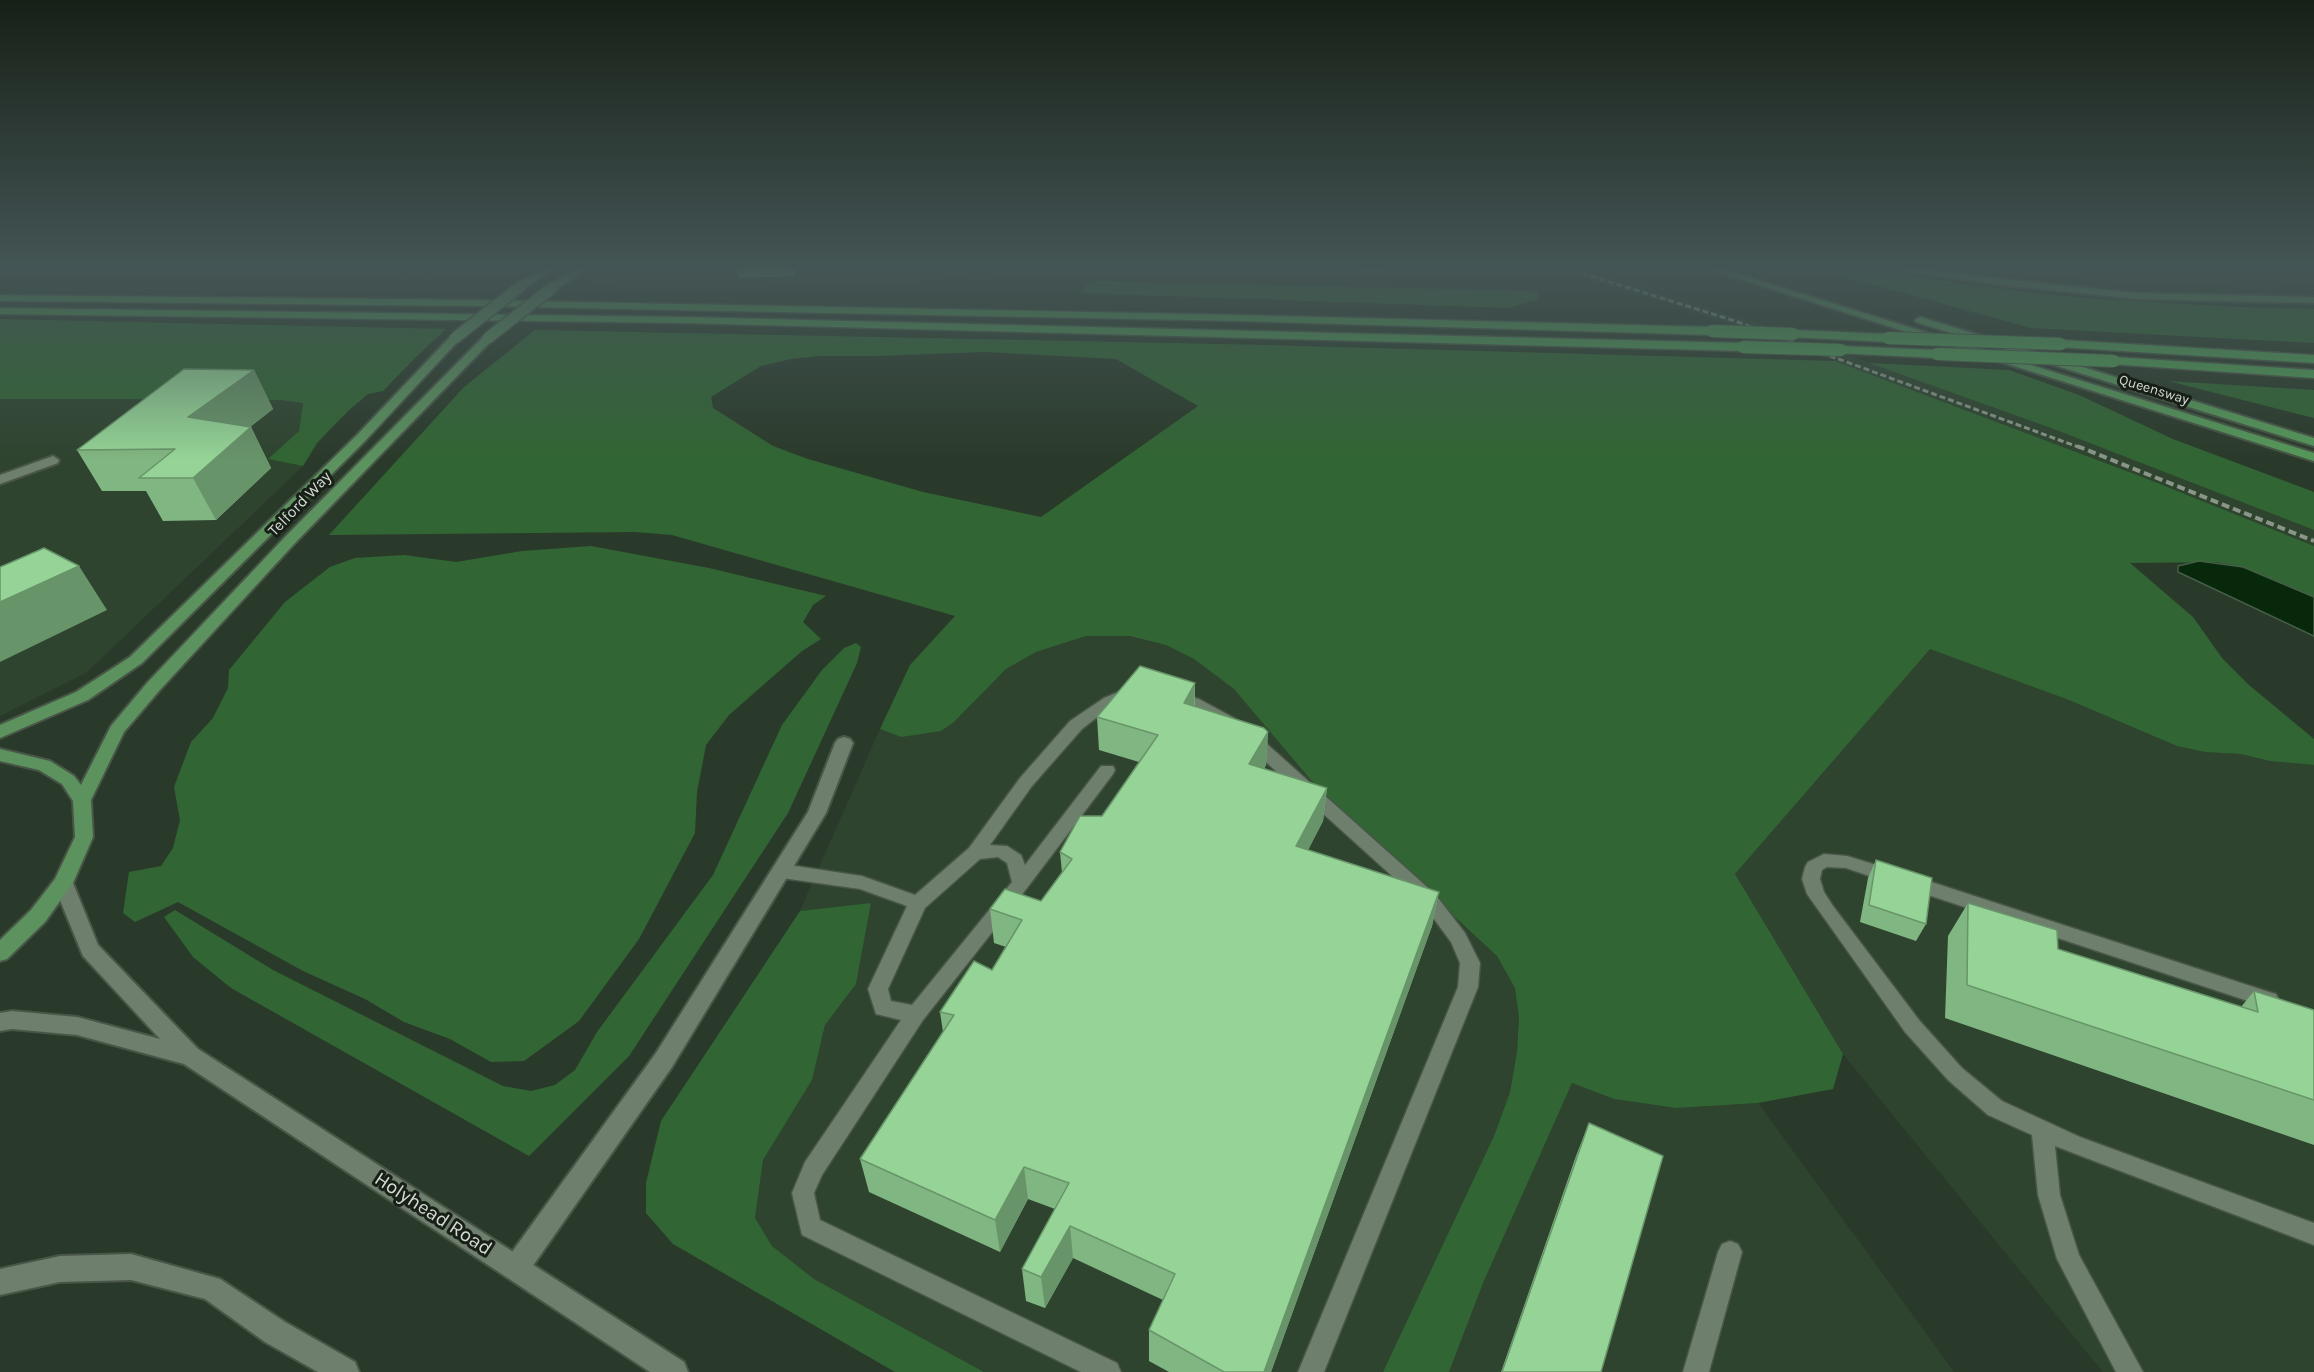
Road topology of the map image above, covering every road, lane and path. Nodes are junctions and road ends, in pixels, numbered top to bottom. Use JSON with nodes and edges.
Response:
{"nodes":[{"id":1,"x":463,"y":332,"type":"edge"},
{"id":2,"x":496,"y":332,"type":"edge"},
{"id":3,"x":1156,"y":332,"type":"edge"},
{"id":4,"x":1740,"y":332,"type":"edge"},
{"id":5,"x":1915,"y":332,"type":"edge"},
{"id":6,"x":1958,"y":332,"type":"edge"},
{"id":7,"x":2314,"y":359,"type":"edge"},
{"id":8,"x":2314,"y":374,"type":"edge"},
{"id":9,"x":2314,"y":442,"type":"edge"},
{"id":10,"x":2314,"y":457,"type":"edge"},
{"id":11,"x":53,"y":460,"type":"dead end"},
{"id":12,"x":0,"y":480,"type":"edge"},
{"id":13,"x":0,"y":732,"type":"edge"},
{"id":14,"x":844,"y":743,"type":"dead end"},
{"id":15,"x":0,"y":755,"type":"edge"},
{"id":16,"x":1107,"y":770,"type":"dead end"},
{"id":17,"x":82,"y":800,"type":"junction"},
{"id":18,"x":975,"y":853,"type":"junction"},
{"id":19,"x":782,"y":871,"type":"junction"},
{"id":20,"x":63,"y":883,"type":"junction"},
{"id":21,"x":1021,"y":883,"type":"junction"},
{"id":22,"x":918,"y":903,"type":"junction"},
{"id":23,"x":0,"y":953,"type":"edge"},
{"id":24,"x":2291,"y":1007,"type":"edge"},
{"id":25,"x":915,"y":1014,"type":"junction"},
{"id":26,"x":0,"y":1022,"type":"edge"},
{"id":27,"x":190,"y":1056,"type":"junction"},
{"id":28,"x":2042,"y":1130,"type":"junction"},
{"id":29,"x":2314,"y":1234,"type":"edge"},
{"id":30,"x":1730,"y":1252,"type":"dead end"},
{"id":31,"x":516,"y":1268,"type":"junction"},
{"id":32,"x":0,"y":1282,"type":"edge"},
{"id":33,"x":345,"y":1372,"type":"edge"},
{"id":34,"x":674,"y":1372,"type":"edge"},
{"id":35,"x":1108,"y":1372,"type":"edge"},
{"id":36,"x":1311,"y":1372,"type":"edge"},
{"id":37,"x":1696,"y":1372,"type":"edge"},
{"id":38,"x":2130,"y":1372,"type":"edge"}],
"edges":[{"from":1,"to":13,"type":"main road","name":"Telford Way","bridge":true},
{"from":2,"to":17,"type":"main road","name":"Telford Way","bridge":true},
{"from":3,"to":8,"type":"highway","bridge":true},
{"from":4,"to":7,"type":"highway","bridge":true},
{"from":5,"to":10,"type":"highway","name":"Queensway"},
{"from":6,"to":9,"type":"highway","name":"Queensway"},
{"from":11,"to":12,"type":"main road"},
{"from":14,"to":19,"type":"main road"},
{"from":15,"to":17,"type":"main road"},
{"from":16,"to":21,"type":"lane"},
{"from":17,"to":20,"type":"main road"},
{"from":18,"to":21,"type":"lane"},
{"from":18,"to":22,"type":"lane"},
{"from":18,"to":36,"type":"lane"},
{"from":19,"to":22,"type":"lane"},
{"from":19,"to":31,"type":"main road"},
{"from":20,"to":23,"type":"main road"},
{"from":20,"to":27,"type":"main road","name":"Holyhead Road"},
{"from":21,"to":25,"type":"lane"},
{"from":22,"to":25,"type":"lane"},
{"from":24,"to":28,"type":"lane"},
{"from":25,"to":35,"type":"lane"},
{"from":26,"to":27,"type":"main road","name":"Holyhead Road"},
{"from":27,"to":31,"type":"main road","name":"Holyhead Road"},
{"from":28,"to":29,"type":"lane"},
{"from":28,"to":38,"type":"lane"},
{"from":30,"to":37,"type":"lane"},
{"from":31,"to":34,"type":"main road","name":"Holyhead Road"},
{"from":32,"to":33,"type":"main road"}]}
